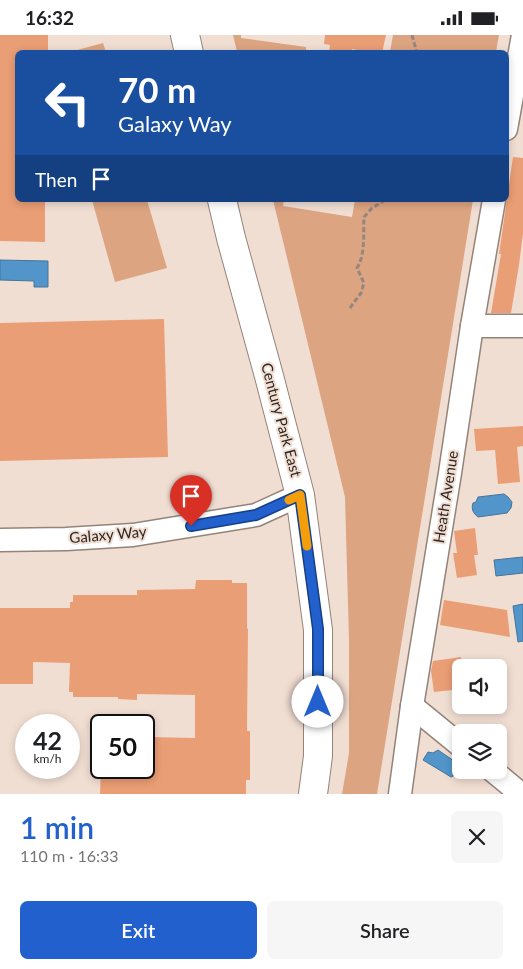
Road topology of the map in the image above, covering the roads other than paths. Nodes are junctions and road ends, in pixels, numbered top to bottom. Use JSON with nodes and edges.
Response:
{"nodes":[{"id":1,"x":185,"y":35,"type":"edge"},
{"id":2,"x":523,"y":35,"type":"edge"},
{"id":3,"x":188,"y":50,"type":"edge"},
{"id":4,"x":509,"y":112,"type":"edge"},
{"id":5,"x":222,"y":202,"type":"edge"},
{"id":6,"x":494,"y":202,"type":"edge"},
{"id":7,"x":472,"y":326,"type":"junction"},
{"id":8,"x":523,"y":326,"type":"edge"},
{"id":9,"x":300,"y":495,"type":"junction"},
{"id":10,"x":0,"y":540,"type":"edge"},
{"id":11,"x":412,"y":706,"type":"junction"},
{"id":12,"x":452,"y":738,"type":"edge"},
{"id":13,"x":503,"y":779,"type":"edge"},
{"id":14,"x":313,"y":794,"type":"edge"},
{"id":15,"x":400,"y":794,"type":"edge"},
{"id":16,"x":521,"y":794,"type":"edge"}],
"edges":[{"from":1,"to":3,"type":"main road"},
{"from":2,"to":4,"type":"street"},
{"from":5,"to":9,"type":"main road","name":"Century Park East"},
{"from":6,"to":7,"type":"street","name":"Heath Avenue"},
{"from":7,"to":8,"type":"street"},
{"from":7,"to":11,"type":"street","name":"Heath Avenue"},
{"from":9,"to":10,"type":"street","name":"Galaxy Way"},
{"from":9,"to":14,"type":"main road","name":"Century Park East"},
{"from":11,"to":12,"type":"street"},
{"from":11,"to":15,"type":"street","name":"Heath Avenue"},
{"from":13,"to":16,"type":"street"}]}
